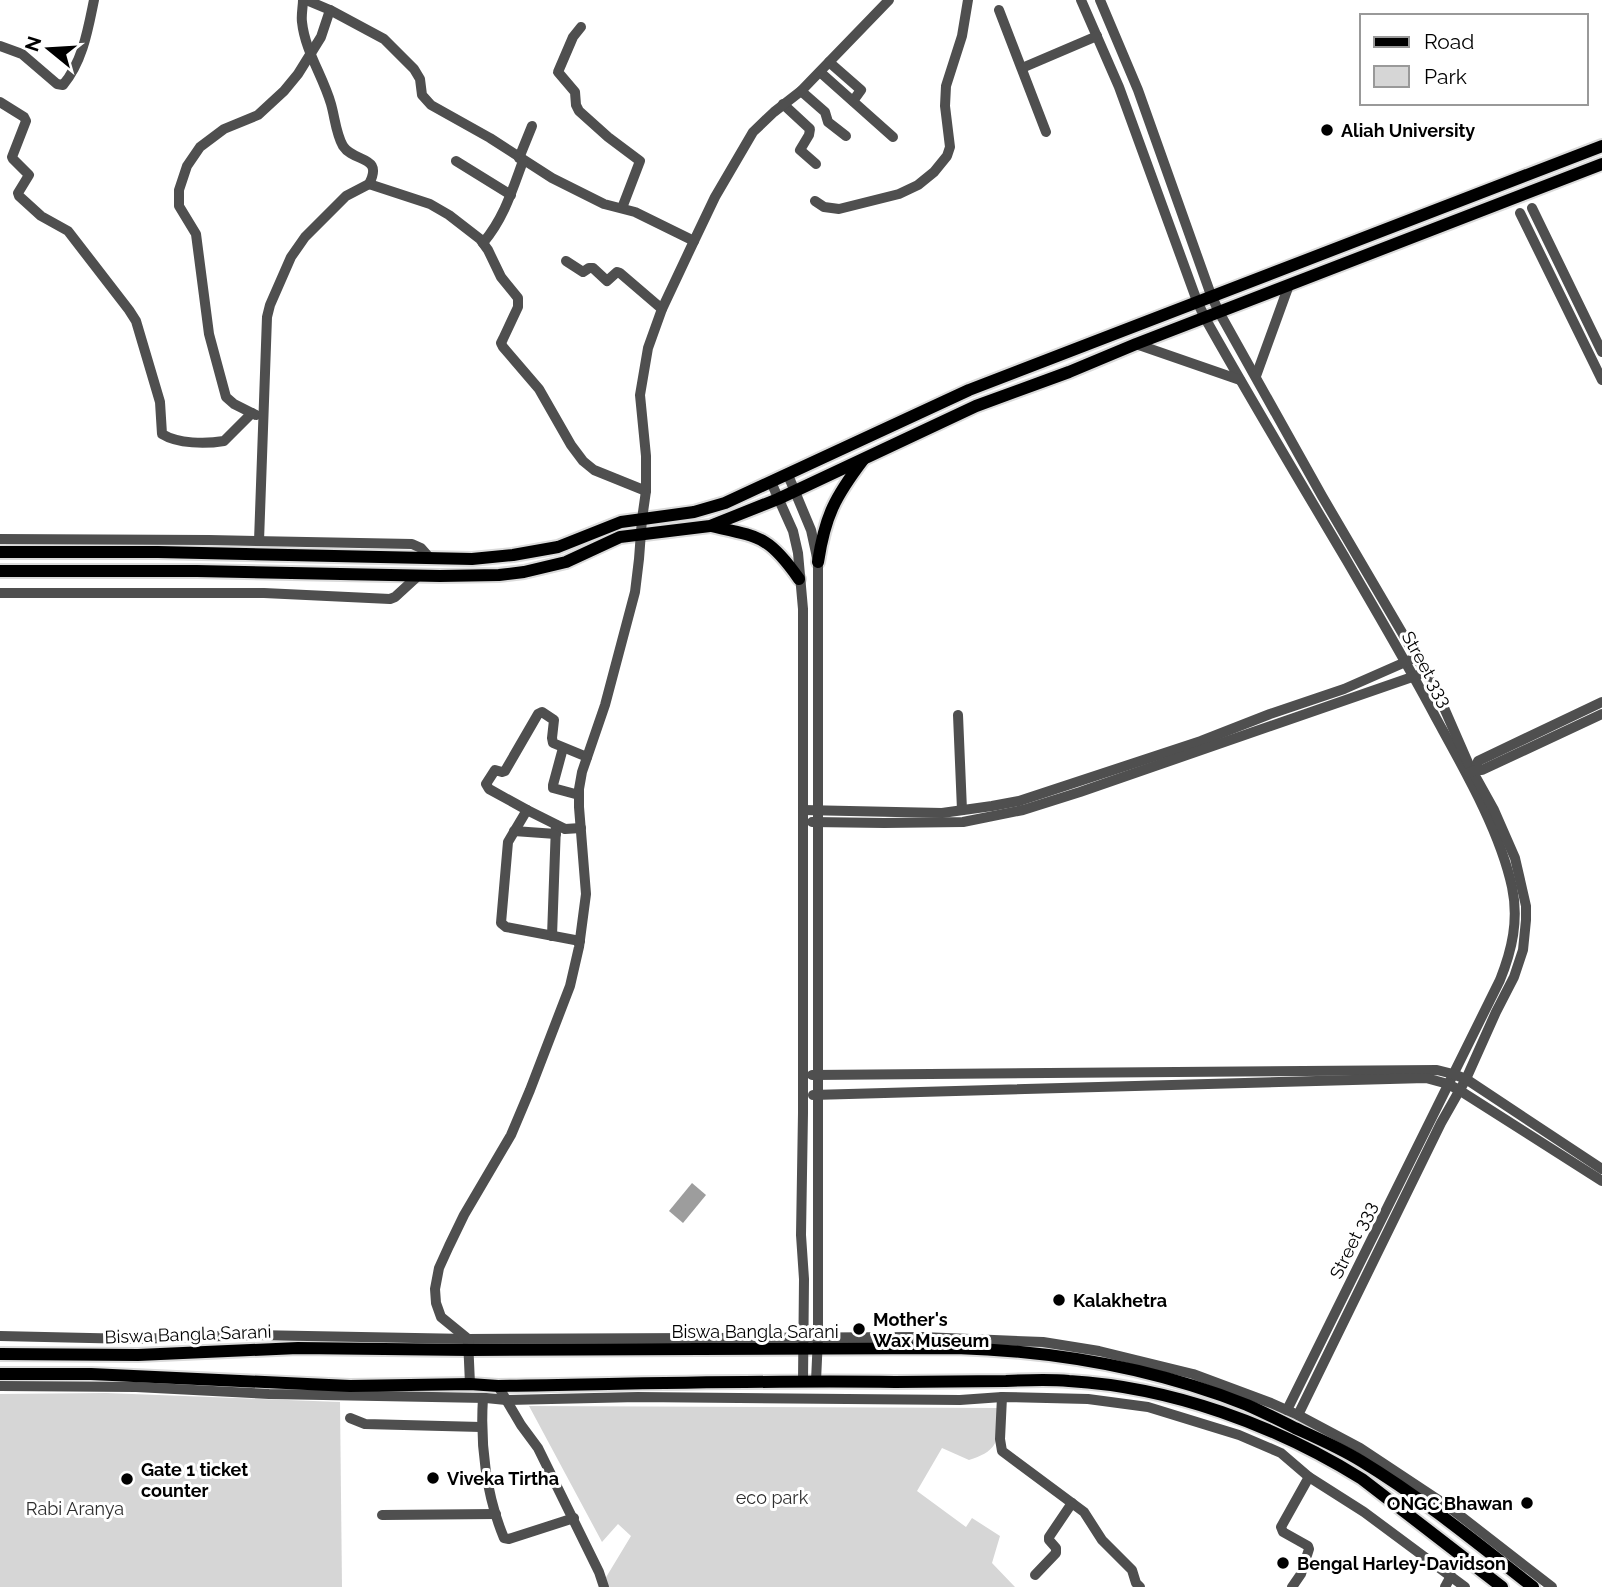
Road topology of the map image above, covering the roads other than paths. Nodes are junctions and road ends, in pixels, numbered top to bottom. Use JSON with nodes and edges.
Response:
{"nodes":[{"id":1,"x":94,"y":0,"type":"edge"},
{"id":2,"x":304,"y":0,"type":"edge"},
{"id":3,"x":889,"y":0,"type":"edge"},
{"id":4,"x":968,"y":0,"type":"edge"},
{"id":5,"x":1081,"y":0,"type":"edge"},
{"id":6,"x":1100,"y":0,"type":"edge"},
{"id":7,"x":330,"y":10,"type":"junction"},
{"id":8,"x":999,"y":10,"type":"dead end"},
{"id":9,"x":580,"y":27,"type":"dead end"},
{"id":10,"x":1097,"y":36,"type":"junction"},
{"id":11,"x":0,"y":46,"type":"edge"},
{"id":12,"x":310,"y":54,"type":"junction"},
{"id":13,"x":830,"y":62,"type":"junction"},
{"id":14,"x":1022,"y":68,"type":"junction"},
{"id":15,"x":820,"y":72,"type":"junction"},
{"id":16,"x":801,"y":90,"type":"junction"},
{"id":17,"x":853,"y":101,"type":"junction"},
{"id":18,"x":0,"y":102,"type":"edge"},
{"id":19,"x":783,"y":104,"type":"junction"},
{"id":20,"x":532,"y":126,"type":"dead end"},
{"id":21,"x":1046,"y":132,"type":"dead end"},
{"id":22,"x":846,"y":136,"type":"dead end"},
{"id":23,"x":893,"y":137,"type":"dead end"},
{"id":24,"x":1602,"y":146,"type":"edge"},
{"id":25,"x":521,"y":159,"type":"junction"},
{"id":26,"x":456,"y":161,"type":"dead end"},
{"id":27,"x":816,"y":164,"type":"dead end"},
{"id":28,"x":1602,"y":164,"type":"edge"},
{"id":29,"x":369,"y":184,"type":"junction"},
{"id":30,"x":511,"y":195,"type":"junction"},
{"id":31,"x":815,"y":201,"type":"dead end"},
{"id":32,"x":622,"y":208,"type":"junction"},
{"id":33,"x":1532,"y":208,"type":"dead end"},
{"id":34,"x":1520,"y":213,"type":"dead end"},
{"id":35,"x":694,"y":241,"type":"junction"},
{"id":36,"x":483,"y":243,"type":"junction"},
{"id":37,"x":566,"y":261,"type":"dead end"},
{"id":38,"x":1289,"y":285,"type":"junction"},
{"id":39,"x":1211,"y":295,"type":"junction"},
{"id":40,"x":1196,"y":301,"type":"junction"},
{"id":41,"x":662,"y":309,"type":"junction"},
{"id":42,"x":1219,"y":312,"type":"junction"},
{"id":43,"x":1205,"y":318,"type":"junction"},
{"id":44,"x":1136,"y":344,"type":"junction"},
{"id":45,"x":1602,"y":352,"type":"edge"},
{"id":46,"x":1256,"y":376,"type":"junction"},
{"id":47,"x":1240,"y":380,"type":"junction"},
{"id":48,"x":1602,"y":380,"type":"edge"},
{"id":49,"x":252,"y":413,"type":"junction"},
{"id":50,"x":263,"y":418,"type":"junction"},
{"id":51,"x":866,"y":457,"type":"junction"},
{"id":52,"x":788,"y":475,"type":"junction"},
{"id":53,"x":771,"y":482,"type":"junction"},
{"id":54,"x":646,"y":491,"type":"junction"},
{"id":55,"x":794,"y":491,"type":"junction"},
{"id":56,"x":778,"y":499,"type":"junction"},
{"id":57,"x":642,"y":519,"type":"junction"},
{"id":58,"x":710,"y":526,"type":"junction"},
{"id":59,"x":641,"y":534,"type":"junction"},
{"id":60,"x":0,"y":539,"type":"edge"},
{"id":61,"x":259,"y":541,"type":"junction"},
{"id":62,"x":0,"y":552,"type":"edge"},
{"id":63,"x":429,"y":557,"type":"junction"},
{"id":64,"x":818,"y":562,"type":"junction"},
{"id":65,"x":0,"y":570,"type":"edge"},
{"id":66,"x":419,"y":575,"type":"junction"},
{"id":67,"x":799,"y":579,"type":"junction"},
{"id":68,"x":0,"y":593,"type":"edge"},
{"id":69,"x":1417,"y":657,"type":"junction"},
{"id":70,"x":1406,"y":662,"type":"junction"},
{"id":71,"x":1420,"y":674,"type":"junction"},
{"id":72,"x":1602,"y":702,"type":"edge"},
{"id":73,"x":1602,"y":714,"type":"edge"},
{"id":74,"x":957,"y":715,"type":"dead end"},
{"id":75,"x":563,"y":748,"type":"junction"},
{"id":76,"x":587,"y":757,"type":"junction"},
{"id":77,"x":1473,"y":774,"type":"junction"},
{"id":78,"x":579,"y":796,"type":"junction"},
{"id":79,"x":818,"y":809,"type":"junction"},
{"id":80,"x":527,"y":810,"type":"junction"},
{"id":81,"x":803,"y":810,"type":"junction"},
{"id":82,"x":962,"y":810,"type":"junction"},
{"id":83,"x":818,"y":821,"type":"junction"},
{"id":84,"x":803,"y":822,"type":"junction"},
{"id":85,"x":581,"y":828,"type":"junction"},
{"id":86,"x":556,"y":830,"type":"junction"},
{"id":87,"x":514,"y":831,"type":"junction"},
{"id":88,"x":552,"y":936,"type":"junction"},
{"id":89,"x":580,"y":941,"type":"junction"},
{"id":90,"x":818,"y":1074,"type":"junction"},
{"id":91,"x":1453,"y":1074,"type":"junction"},
{"id":92,"x":803,"y":1075,"type":"junction"},
{"id":93,"x":1466,"y":1079,"type":"junction"},
{"id":94,"x":1448,"y":1084,"type":"junction"},
{"id":95,"x":1459,"y":1090,"type":"junction"},
{"id":96,"x":818,"y":1095,"type":"junction"},
{"id":97,"x":803,"y":1096,"type":"junction"},
{"id":98,"x":1602,"y":1170,"type":"edge"},
{"id":99,"x":1602,"y":1181,"type":"edge"},
{"id":100,"x":0,"y":1336,"type":"edge"},
{"id":101,"x":811,"y":1343,"type":"junction"},
{"id":102,"x":469,"y":1345,"type":"junction"},
{"id":103,"x":0,"y":1354,"type":"edge"},
{"id":104,"x":0,"y":1374,"type":"edge"},
{"id":105,"x":809,"y":1381,"type":"junction"},
{"id":106,"x":470,"y":1384,"type":"junction"},
{"id":107,"x":498,"y":1385,"type":"junction"},
{"id":108,"x":0,"y":1386,"type":"edge"},
{"id":109,"x":1002,"y":1396,"type":"junction"},
{"id":110,"x":483,"y":1398,"type":"junction"},
{"id":111,"x":506,"y":1400,"type":"junction"},
{"id":112,"x":1287,"y":1409,"type":"junction"},
{"id":113,"x":1298,"y":1415,"type":"junction"},
{"id":114,"x":350,"y":1418,"type":"dead end"},
{"id":115,"x":481,"y":1427,"type":"junction"},
{"id":116,"x":1309,"y":1478,"type":"junction"},
{"id":117,"x":1072,"y":1503,"type":"junction"},
{"id":118,"x":496,"y":1514,"type":"junction"},
{"id":119,"x":382,"y":1515,"type":"dead end"},
{"id":120,"x":573,"y":1518,"type":"junction"},
{"id":121,"x":1035,"y":1575,"type":"dead end"},
{"id":122,"x":1451,"y":1576,"type":"junction"},
{"id":123,"x":604,"y":1587,"type":"edge"},
{"id":124,"x":1140,"y":1587,"type":"edge"},
{"id":125,"x":1292,"y":1587,"type":"edge"},
{"id":126,"x":1445,"y":1587,"type":"edge"},
{"id":127,"x":1465,"y":1587,"type":"edge"},
{"id":128,"x":1502,"y":1587,"type":"edge"},
{"id":129,"x":1533,"y":1587,"type":"edge"},
{"id":130,"x":1552,"y":1587,"type":"edge"}],
"edges":[{"from":1,"to":11,"type":"street"},
{"from":2,"to":7,"type":"street"},
{"from":2,"to":12,"type":"street"},
{"from":3,"to":13,"type":"street"},
{"from":4,"to":31,"type":"street"},
{"from":5,"to":10,"type":"street","name":"Street 333"},
{"from":6,"to":39,"type":"street","name":"Street 333"},
{"from":7,"to":12,"type":"street"},
{"from":7,"to":25,"type":"street"},
{"from":8,"to":14,"type":"street"},
{"from":9,"to":32,"type":"street"},
{"from":10,"to":14,"type":"street"},
{"from":10,"to":40,"type":"street","name":"Street 333"},
{"from":12,"to":29,"type":"street"},
{"from":12,"to":49,"type":"street"},
{"from":13,"to":15,"type":"street"},
{"from":13,"to":17,"type":"street"},
{"from":14,"to":21,"type":"street"},
{"from":15,"to":16,"type":"street"},
{"from":15,"to":17,"type":"street"},
{"from":16,"to":19,"type":"street"},
{"from":16,"to":22,"type":"street"},
{"from":17,"to":23,"type":"street"},
{"from":18,"to":49,"type":"street"},
{"from":19,"to":27,"type":"street"},
{"from":19,"to":35,"type":"street"},
{"from":20,"to":25,"type":"street"},
{"from":24,"to":39,"type":"main road"},
{"from":25,"to":30,"type":"street"},
{"from":25,"to":32,"type":"street"},
{"from":26,"to":30,"type":"street"},
{"from":28,"to":38,"type":"main road"},
{"from":29,"to":36,"type":"street"},
{"from":29,"to":50,"type":"street"},
{"from":30,"to":36,"type":"street"},
{"from":32,"to":35,"type":"street"},
{"from":33,"to":45,"type":"street"},
{"from":34,"to":48,"type":"street"},
{"from":35,"to":41,"type":"street"},
{"from":36,"to":54,"type":"street"},
{"from":37,"to":41,"type":"street"},
{"from":38,"to":42,"type":"main road"},
{"from":38,"to":46,"type":"street"},
{"from":39,"to":40,"type":"main road"},
{"from":39,"to":42,"type":"street","name":"Street 333"},
{"from":40,"to":43,"type":"street","name":"Street 333"},
{"from":40,"to":52,"type":"main road"},
{"from":41,"to":54,"type":"street"},
{"from":42,"to":43,"type":"main road"},
{"from":42,"to":46,"type":"street","name":"Street 333"},
{"from":43,"to":44,"type":"main road"},
{"from":43,"to":47,"type":"street","name":"Street 333"},
{"from":44,"to":47,"type":"street"},
{"from":44,"to":51,"type":"main road"},
{"from":46,"to":69,"type":"street","name":"Street 333"},
{"from":47,"to":70,"type":"street","name":"Street 333"},
{"from":49,"to":50,"type":"street"},
{"from":50,"to":61,"type":"street"},
{"from":51,"to":55,"type":"main road"},
{"from":51,"to":64,"type":"main road"},
{"from":52,"to":53,"type":"main road"},
{"from":52,"to":55,"type":"street"},
{"from":53,"to":56,"type":"street"},
{"from":53,"to":57,"type":"main road"},
{"from":54,"to":57,"type":"street"},
{"from":55,"to":56,"type":"main road"},
{"from":55,"to":64,"type":"street"},
{"from":56,"to":58,"type":"main road"},
{"from":56,"to":67,"type":"street"},
{"from":57,"to":59,"type":"street"},
{"from":57,"to":63,"type":"main road"},
{"from":58,"to":59,"type":"main road"},
{"from":58,"to":67,"type":"main road"},
{"from":59,"to":66,"type":"main road"},
{"from":59,"to":76,"type":"street"},
{"from":60,"to":61,"type":"street"},
{"from":61,"to":63,"type":"street"},
{"from":62,"to":63,"type":"main road"},
{"from":64,"to":79,"type":"street"},
{"from":65,"to":66,"type":"main road"},
{"from":66,"to":68,"type":"street"},
{"from":67,"to":81,"type":"street"},
{"from":69,"to":70,"type":"street"},
{"from":69,"to":71,"type":"street","name":"Street 333"},
{"from":70,"to":71,"type":"street","name":"Street 333"},
{"from":70,"to":82,"type":"street"},
{"from":71,"to":77,"type":"street"},
{"from":71,"to":83,"type":"street"},
{"from":72,"to":77,"type":"street"},
{"from":73,"to":77,"type":"street"},
{"from":74,"to":82,"type":"street"},
{"from":75,"to":76,"type":"street"},
{"from":75,"to":78,"type":"street"},
{"from":75,"to":80,"type":"street"},
{"from":76,"to":78,"type":"street"},
{"from":77,"to":91,"type":"street"},
{"from":77,"to":93,"type":"street"},
{"from":78,"to":85,"type":"street"},
{"from":79,"to":81,"type":"street"},
{"from":79,"to":82,"type":"street"},
{"from":79,"to":83,"type":"street"},
{"from":80,"to":86,"type":"street"},
{"from":80,"to":87,"type":"street"},
{"from":81,"to":84,"type":"street"},
{"from":83,"to":84,"type":"street"},
{"from":83,"to":90,"type":"street"},
{"from":84,"to":92,"type":"street"},
{"from":85,"to":86,"type":"street"},
{"from":85,"to":89,"type":"street"},
{"from":86,"to":87,"type":"street"},
{"from":86,"to":88,"type":"street"},
{"from":87,"to":88,"type":"street"},
{"from":88,"to":89,"type":"street"},
{"from":89,"to":102,"type":"street"},
{"from":90,"to":91,"type":"street"},
{"from":90,"to":92,"type":"street"},
{"from":90,"to":96,"type":"street"},
{"from":91,"to":93,"type":"street"},
{"from":91,"to":94,"type":"street","name":"Street 333"},
{"from":92,"to":97,"type":"street"},
{"from":93,"to":95,"type":"street","name":"Street 333"},
{"from":93,"to":98,"type":"street"},
{"from":94,"to":95,"type":"street"},
{"from":94,"to":96,"type":"street"},
{"from":94,"to":112,"type":"street","name":"Street 333"},
{"from":95,"to":99,"type":"street"},
{"from":95,"to":113,"type":"street","name":"Street 333"},
{"from":96,"to":97,"type":"street"},
{"from":96,"to":101,"type":"street"},
{"from":97,"to":101,"type":"street"},
{"from":100,"to":102,"type":"street"},
{"from":101,"to":102,"type":"main road","name":"Biswa Bangla Sarani"},
{"from":101,"to":105,"type":"street"},
{"from":101,"to":112,"type":"street"},
{"from":101,"to":129,"type":"main road","name":"Biswa Bangla Sarani"},
{"from":102,"to":103,"type":"main road","name":"Biswa Bangla Sarani"},
{"from":102,"to":106,"type":"street"},
{"from":104,"to":106,"type":"main road"},
{"from":105,"to":107,"type":"main road"},
{"from":105,"to":128,"type":"main road"},
{"from":106,"to":107,"type":"main road"},
{"from":107,"to":111,"type":"street"},
{"from":108,"to":110,"type":"street"},
{"from":109,"to":111,"type":"street"},
{"from":109,"to":116,"type":"street"},
{"from":109,"to":117,"type":"street"},
{"from":110,"to":111,"type":"street"},
{"from":110,"to":115,"type":"street"},
{"from":111,"to":120,"type":"street"},
{"from":112,"to":113,"type":"street"},
{"from":113,"to":130,"type":"street"},
{"from":114,"to":115,"type":"street"},
{"from":115,"to":118,"type":"street"},
{"from":116,"to":122,"type":"street"},
{"from":116,"to":125,"type":"street"},
{"from":117,"to":121,"type":"street"},
{"from":117,"to":124,"type":"street"},
{"from":118,"to":119,"type":"street"},
{"from":118,"to":120,"type":"street"},
{"from":120,"to":123,"type":"street"},
{"from":122,"to":126,"type":"street"},
{"from":122,"to":127,"type":"street"}]}
